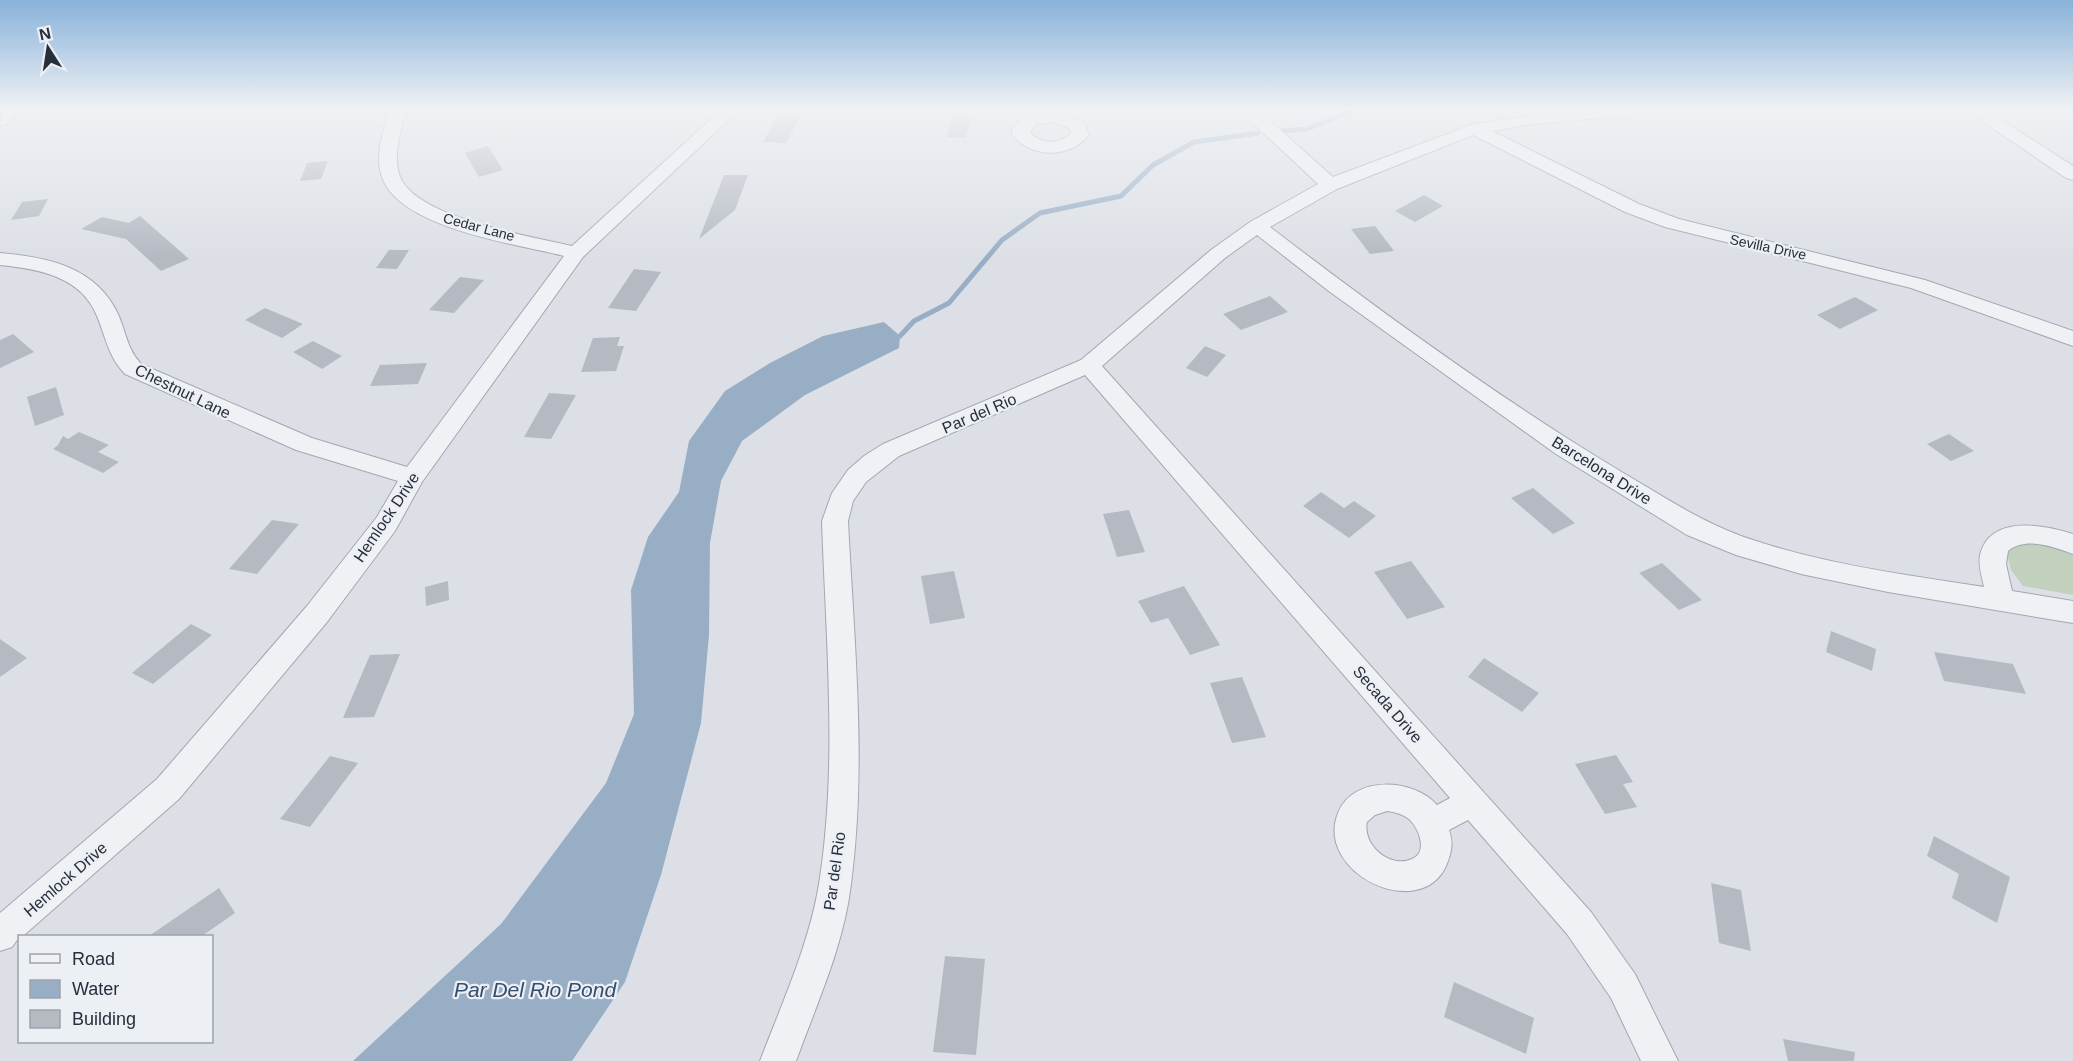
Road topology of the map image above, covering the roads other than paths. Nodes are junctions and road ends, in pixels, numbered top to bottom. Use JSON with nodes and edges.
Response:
{"nodes":[{"id":1,"x":390,"y":160,"type":"edge"},
{"id":2,"x":677,"y":160,"type":"edge"},
{"id":3,"x":1302,"y":160,"type":"edge"},
{"id":4,"x":1396,"y":160,"type":"edge"},
{"id":5,"x":1535,"y":160,"type":"edge"},
{"id":6,"x":2051,"y":160,"type":"edge"},
{"id":7,"x":2073,"y":174,"type":"edge"},
{"id":8,"x":1330,"y":185,"type":"junction"},
{"id":9,"x":1257,"y":226,"type":"junction"},
{"id":10,"x":576,"y":252,"type":"junction"},
{"id":11,"x":0,"y":259,"type":"edge"},
{"id":12,"x":2073,"y":339,"type":"edge"},
{"id":13,"x":1089,"y":365,"type":"junction"},
{"id":14,"x":413,"y":477,"type":"junction"},
{"id":15,"x":2073,"y":544,"type":"edge"},
{"id":16,"x":2000,"y":600,"type":"junction"},
{"id":17,"x":2073,"y":612,"type":"edge"},
{"id":18,"x":1473,"y":801,"type":"junction"},
{"id":19,"x":1432,"y":824,"type":"dead end"},
{"id":20,"x":0,"y":934,"type":"edge"},
{"id":21,"x":778,"y":1061,"type":"edge"},
{"id":22,"x":1660,"y":1061,"type":"edge"}],
"edges":[{"from":1,"to":10,"type":"street","name":"Cedar Lane"},
{"from":2,"to":10,"type":"street","name":"Hemlock Drive"},
{"from":3,"to":8,"type":"street"},
{"from":4,"to":8,"type":"street","name":"Par del Rio"},
{"from":5,"to":12,"type":"street","name":"Sevilla Drive"},
{"from":6,"to":7,"type":"street"},
{"from":8,"to":9,"type":"street","name":"Par del Rio"},
{"from":9,"to":13,"type":"street","name":"Par del Rio"},
{"from":9,"to":16,"type":"street","name":"Barcelona Drive"},
{"from":10,"to":14,"type":"street","name":"Hemlock Drive"},
{"from":11,"to":14,"type":"street","name":"Chestnut Lane"},
{"from":13,"to":18,"type":"street","name":"Secada Drive"},
{"from":13,"to":21,"type":"street","name":"Par del Rio"},
{"from":14,"to":20,"type":"street","name":"Hemlock Drive"},
{"from":15,"to":16,"type":"street"},
{"from":16,"to":17,"type":"street","name":"Barcelona Drive"},
{"from":18,"to":19,"type":"street"},
{"from":18,"to":22,"type":"street","name":"Secada Drive"}]}
